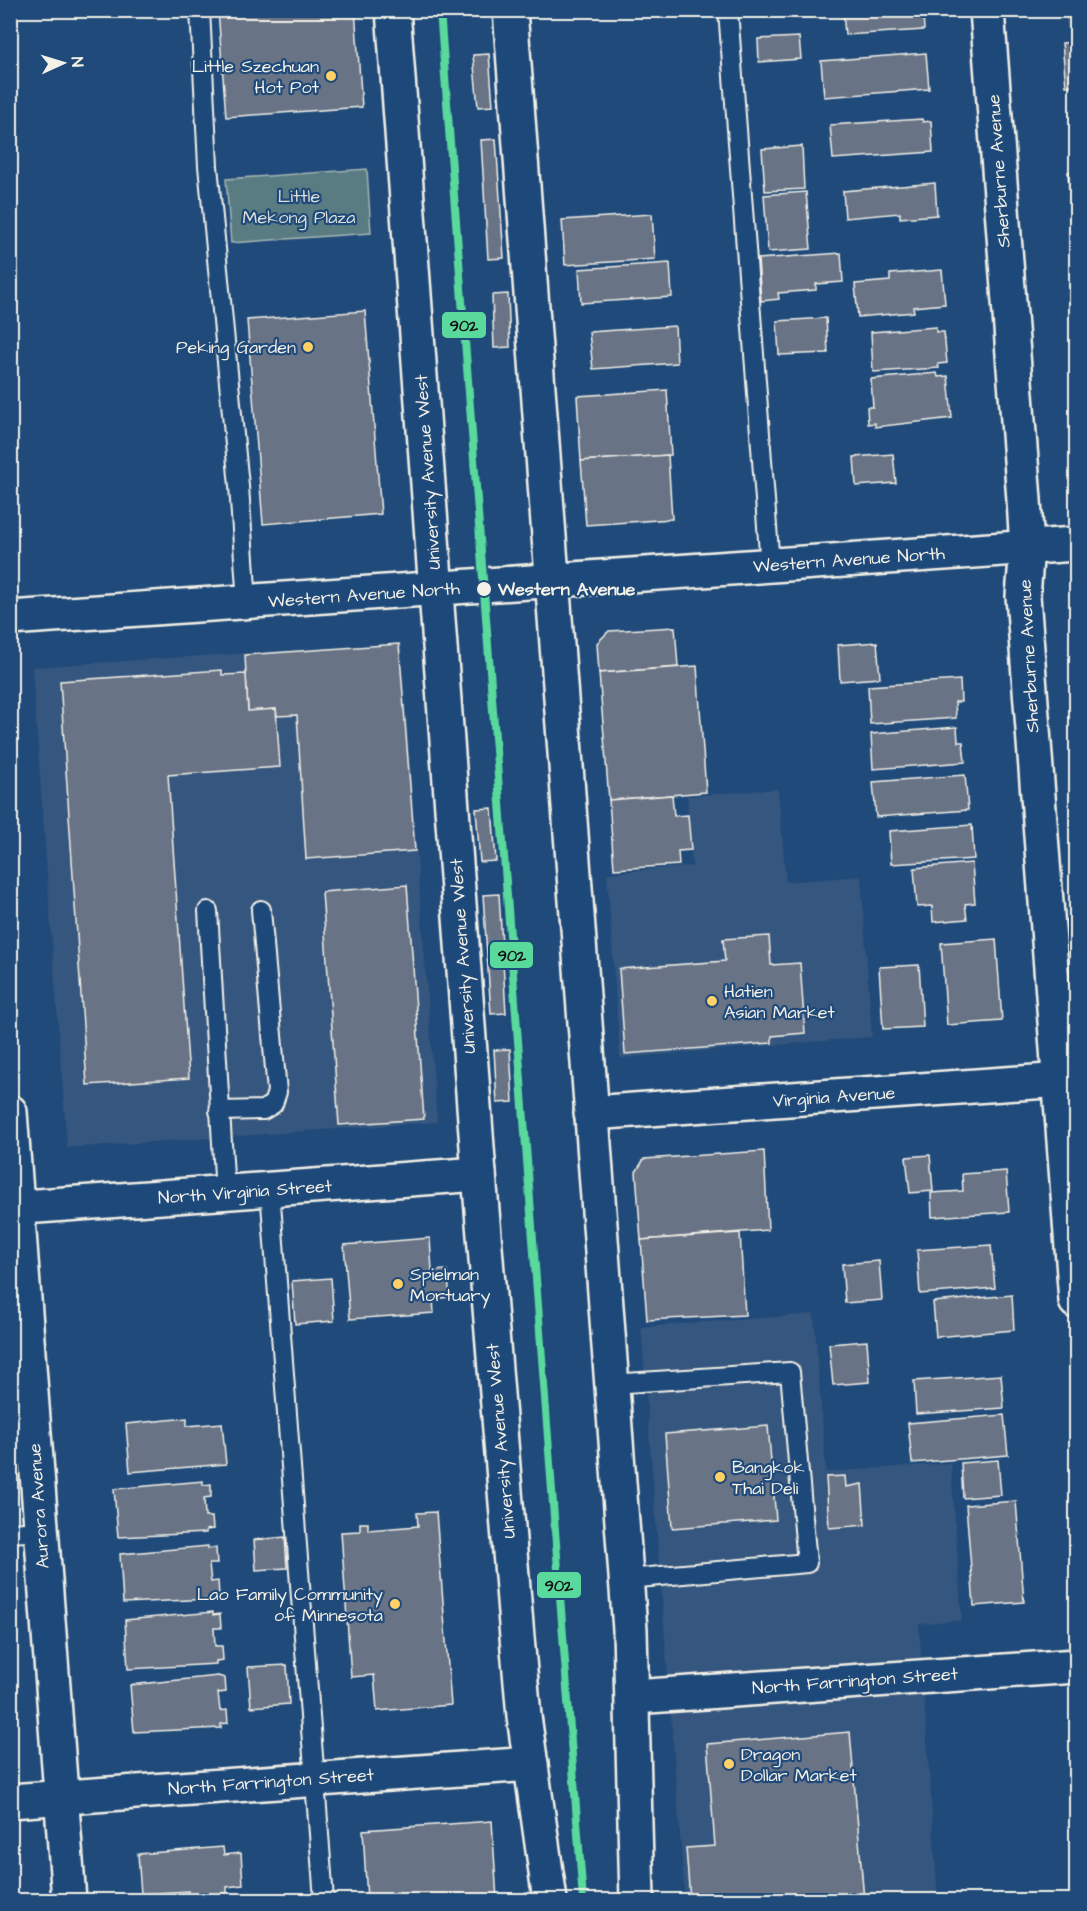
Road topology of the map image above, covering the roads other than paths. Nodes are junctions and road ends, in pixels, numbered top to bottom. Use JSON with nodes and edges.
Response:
{"nodes":[{"id":1,"x":200,"y":10,"type":"edge"},
{"id":2,"x":393,"y":10,"type":"edge"},
{"id":3,"x":510,"y":10,"type":"edge"},
{"id":4,"x":728,"y":10,"type":"edge"},
{"id":5,"x":987,"y":10,"type":"edge"},
{"id":6,"x":1077,"y":544,"type":"edge"},
{"id":7,"x":1027,"y":548,"type":"junction"},
{"id":8,"x":770,"y":566,"type":"junction"},
{"id":9,"x":552,"y":581,"type":"junction"},
{"id":10,"x":436,"y":590,"type":"junction"},
{"id":11,"x":247,"y":603,"type":"junction"},
{"id":12,"x":10,"y":618,"type":"edge"},
{"id":13,"x":261,"y":910,"type":"dead end"},
{"id":14,"x":208,"y":911,"type":"dead end"},
{"id":15,"x":1068,"y":1080,"type":"edge"},
{"id":16,"x":219,"y":1111,"type":"junction"},
{"id":17,"x":10,"y":1112,"type":"edge"},
{"id":18,"x":591,"y":1113,"type":"junction"},
{"id":19,"x":479,"y":1174,"type":"junction"},
{"id":20,"x":270,"y":1190,"type":"junction"},
{"id":21,"x":225,"y":1193,"type":"junction"},
{"id":22,"x":14,"y":1208,"type":"edge"},
{"id":23,"x":1077,"y":1301,"type":"edge"},
{"id":24,"x":611,"y":1384,"type":"junction"},
{"id":25,"x":26,"y":1532,"type":"edge"},
{"id":26,"x":627,"y":1579,"type":"junction"},
{"id":27,"x":1077,"y":1666,"type":"edge"},
{"id":28,"x":634,"y":1697,"type":"junction"},
{"id":29,"x":531,"y":1764,"type":"junction"},
{"id":30,"x":315,"y":1780,"type":"junction"},
{"id":31,"x":62,"y":1797,"type":"junction"},
{"id":32,"x":10,"y":1801,"type":"edge"},
{"id":33,"x":69,"y":1900,"type":"edge"},
{"id":34,"x":324,"y":1900,"type":"edge"},
{"id":35,"x":550,"y":1900,"type":"edge"},
{"id":36,"x":637,"y":1900,"type":"edge"}],
"edges":[{"from":1,"to":11,"type":"lane"},
{"from":2,"to":10,"type":"street","name":"University Avenue West"},
{"from":3,"to":9,"type":"street"},
{"from":4,"to":8,"type":"lane"},
{"from":5,"to":7,"type":"street","name":"Sherburne Avenue"},
{"from":6,"to":7,"type":"street","name":"Western Avenue North"},
{"from":7,"to":8,"type":"street","name":"Western Avenue North"},
{"from":7,"to":15,"type":"street","name":"Sherburne Avenue"},
{"from":8,"to":9,"type":"street","name":"Western Avenue North"},
{"from":9,"to":10,"type":"street","name":"Western Avenue North"},
{"from":9,"to":18,"type":"street"},
{"from":10,"to":11,"type":"street","name":"Western Avenue North"},
{"from":10,"to":19,"type":"street","name":"University Avenue West"},
{"from":11,"to":12,"type":"street","name":"Western Avenue North"},
{"from":13,"to":16,"type":"lane"},
{"from":14,"to":16,"type":"lane"},
{"from":15,"to":18,"type":"street","name":"Virginia Avenue"},
{"from":15,"to":23,"type":"street","name":"Sherburne Avenue"},
{"from":16,"to":21,"type":"lane"},
{"from":17,"to":22,"type":"street","name":"Aurora Avenue"},
{"from":18,"to":24,"type":"street"},
{"from":19,"to":20,"type":"street","name":"North Virginia Street"},
{"from":19,"to":29,"type":"street","name":"University Avenue West"},
{"from":20,"to":21,"type":"street","name":"North Virginia Street"},
{"from":20,"to":30,"type":"lane"},
{"from":21,"to":22,"type":"street","name":"North Virginia Street"},
{"from":22,"to":25,"type":"street","name":"Aurora Avenue"},
{"from":24,"to":26,"type":"street"},
{"from":24,"to":26,"type":"lane"},
{"from":25,"to":31,"type":"street","name":"Aurora Avenue"},
{"from":26,"to":28,"type":"street"},
{"from":27,"to":28,"type":"street","name":"North Farrington Street"},
{"from":28,"to":36,"type":"street"},
{"from":29,"to":30,"type":"street","name":"North Farrington Street"},
{"from":29,"to":35,"type":"street","name":"University Avenue West"},
{"from":30,"to":31,"type":"street","name":"North Farrington Street"},
{"from":30,"to":34,"type":"lane"},
{"from":31,"to":32,"type":"street","name":"North Farrington Street"},
{"from":31,"to":33,"type":"street","name":"Aurora Avenue"}]}
